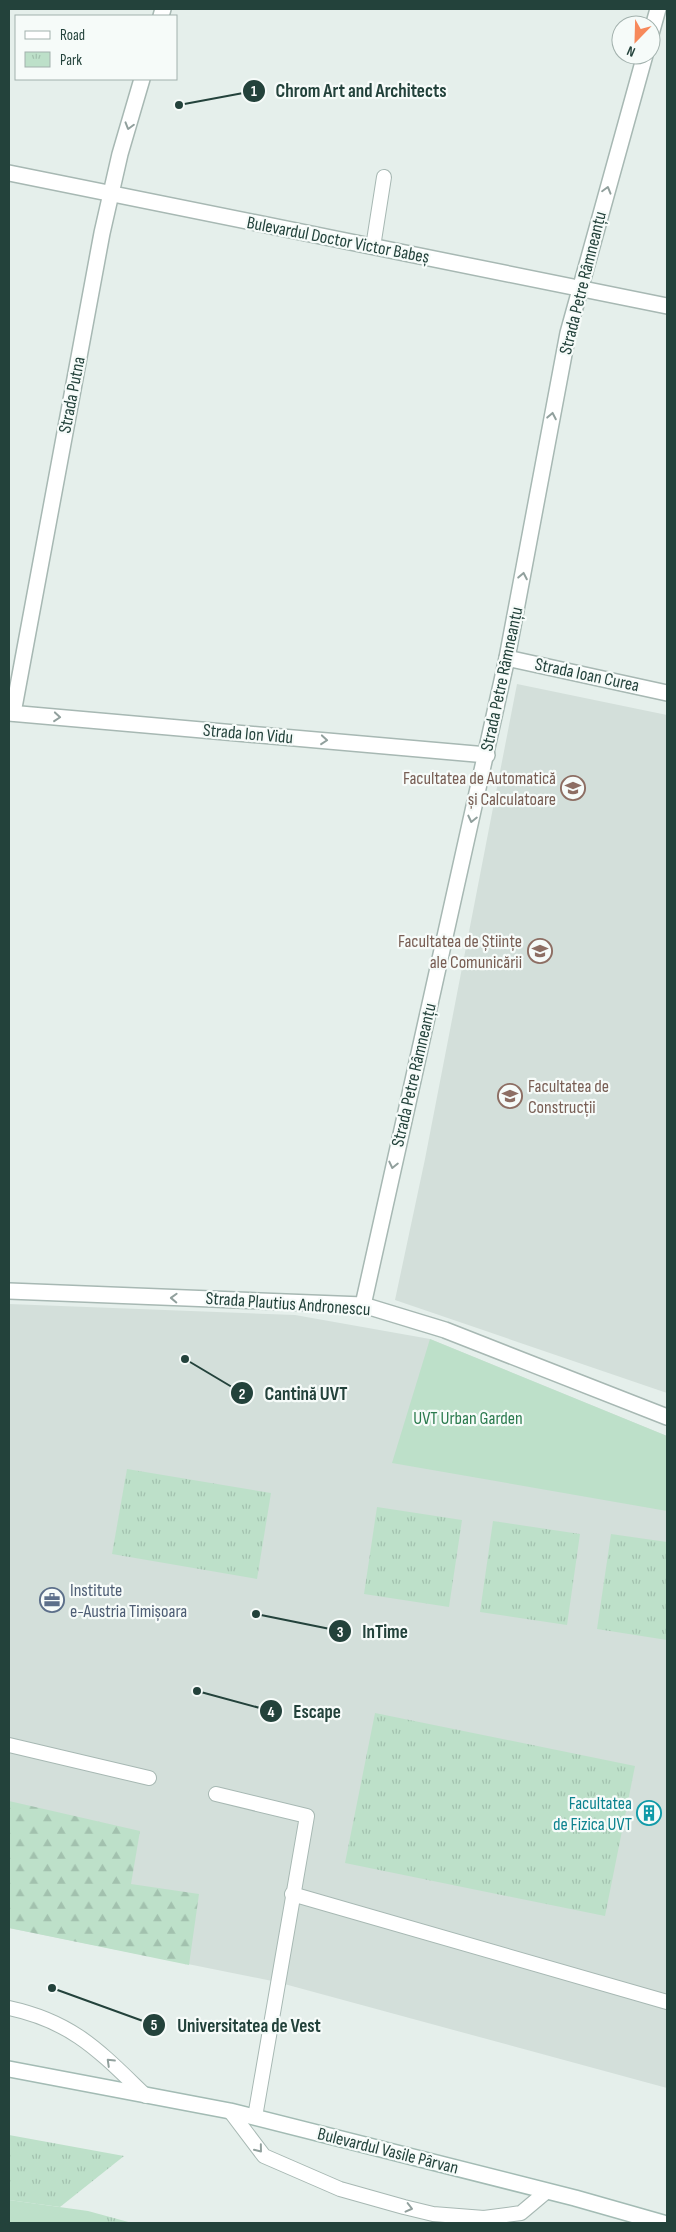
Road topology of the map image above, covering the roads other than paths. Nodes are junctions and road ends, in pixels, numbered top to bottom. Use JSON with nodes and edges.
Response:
{"nodes":[{"id":1,"x":642,"y":65,"type":"edge"},
{"id":2,"x":142,"y":80,"type":"edge"},
{"id":3,"x":9,"y":172,"type":"edge"},
{"id":4,"x":384,"y":177,"type":"dead end"},
{"id":5,"x":111,"y":194,"type":"junction"},
{"id":6,"x":373,"y":247,"type":"junction"},
{"id":7,"x":580,"y":288,"type":"junction"},
{"id":8,"x":667,"y":306,"type":"edge"},
{"id":9,"x":507,"y":658,"type":"junction"},
{"id":10,"x":667,"y":693,"type":"edge"},
{"id":11,"x":11,"y":713,"type":"edge"},
{"id":12,"x":486,"y":755,"type":"junction"},
{"id":13,"x":9,"y":1291,"type":"edge"},
{"id":14,"x":363,"y":1305,"type":"junction"},
{"id":15,"x":667,"y":1417,"type":"edge"},
{"id":16,"x":9,"y":1745,"type":"edge"},
{"id":17,"x":149,"y":1778,"type":"dead end"},
{"id":18,"x":216,"y":1794,"type":"dead end"},
{"id":19,"x":292,"y":1894,"type":"junction"},
{"id":20,"x":667,"y":2002,"type":"edge"},
{"id":21,"x":9,"y":2008,"type":"edge"},
{"id":22,"x":9,"y":2069,"type":"edge"},
{"id":23,"x":146,"y":2096,"type":"junction"},
{"id":24,"x":230,"y":2111,"type":"junction"},
{"id":25,"x":255,"y":2117,"type":"junction"},
{"id":26,"x":546,"y":2192,"type":"junction"},
{"id":27,"x":663,"y":2223,"type":"edge"}],
"edges":[{"from":7,"to":1,"type":"street","name":"Strada Petre Râmneanțu","one_way":true},
{"from":2,"to":5,"type":"street","name":"Strada Putna","one_way":true},
{"from":3,"to":5,"type":"street","name":"Bulevardul Doctor Victor Babeș"},
{"from":4,"to":6,"type":"lane"},
{"from":5,"to":6,"type":"street","name":"Bulevardul Doctor Victor Babeș"},
{"from":5,"to":11,"type":"street","name":"Strada Putna"},
{"from":6,"to":7,"type":"street","name":"Bulevardul Doctor Victor Babeș"},
{"from":7,"to":8,"type":"street","name":"Bulevardul Doctor Victor Babeș"},
{"from":9,"to":7,"type":"street","name":"Strada Petre Râmneanțu","one_way":true},
{"from":9,"to":10,"type":"street","name":"Strada Ioan Curea"},
{"from":9,"to":12,"type":"street","name":"Strada Petre Râmneanțu"},
{"from":11,"to":12,"type":"street","name":"Strada Ion Vidu","one_way":true},
{"from":12,"to":14,"type":"street","name":"Strada Petre Râmneanțu","one_way":true},
{"from":14,"to":13,"type":"street","name":"Strada Plautius Andronescu","one_way":true},
{"from":14,"to":15,"type":"street","name":"Strada Plautius Andronescu"},
{"from":16,"to":17,"type":"lane"},
{"from":18,"to":19,"type":"lane"},
{"from":19,"to":20,"type":"lane"},
{"from":19,"to":25,"type":"lane"},
{"from":23,"to":21,"type":"lane","one_way":true},
{"from":22,"to":23,"type":"street","name":"Bulevardul Vasile Pârvan"},
{"from":23,"to":24,"type":"street","name":"Bulevardul Vasile Pârvan"},
{"from":24,"to":25,"type":"street","name":"Bulevardul Vasile Pârvan"},
{"from":24,"to":26,"type":"lane","one_way":true},
{"from":25,"to":26,"type":"street","name":"Bulevardul Vasile Pârvan"},
{"from":26,"to":27,"type":"street","name":"Bulevardul Vasile Pârvan"}]}
